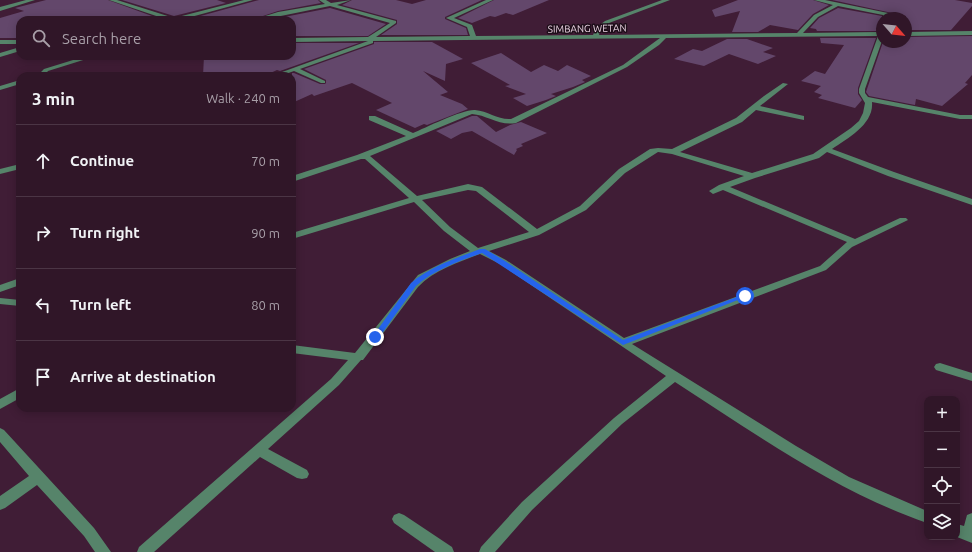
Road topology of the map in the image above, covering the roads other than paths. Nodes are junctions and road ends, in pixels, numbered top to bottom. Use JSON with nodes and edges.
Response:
{"nodes":[{"id":1,"x":32,"y":0,"type":"edge"},
{"id":2,"x":112,"y":0,"type":"edge"},
{"id":3,"x":224,"y":0,"type":"edge"},
{"id":4,"x":250,"y":0,"type":"edge"},
{"id":5,"x":322,"y":0,"type":"edge"},
{"id":6,"x":348,"y":0,"type":"edge"},
{"id":7,"x":490,"y":0,"type":"edge"},
{"id":8,"x":667,"y":0,"type":"edge"},
{"id":9,"x":817,"y":0,"type":"edge"},
{"id":10,"x":233,"y":4,"type":"junction"},
{"id":11,"x":838,"y":4,"type":"junction"},
{"id":12,"x":332,"y":5,"type":"junction"},
{"id":13,"x":0,"y":9,"type":"edge"},
{"id":14,"x":876,"y":12,"type":"edge"},
{"id":15,"x":162,"y":16,"type":"edge"},
{"id":16,"x":189,"y":16,"type":"edge"},
{"id":17,"x":273,"y":16,"type":"edge"},
{"id":18,"x":876,"y":33,"type":"edge"},
{"id":19,"x":972,"y":33,"type":"edge"},
{"id":20,"x":912,"y":34,"type":"edge"},
{"id":21,"x":798,"y":35,"type":"junction"},
{"id":22,"x":665,"y":36,"type":"junction"},
{"id":23,"x":595,"y":37,"type":"junction"},
{"id":24,"x":473,"y":38,"type":"junction"},
{"id":25,"x":373,"y":39,"type":"junction"},
{"id":26,"x":296,"y":40,"type":"edge"},
{"id":27,"x":0,"y":42,"type":"edge"},
{"id":28,"x":16,"y":42,"type":"edge"},
{"id":29,"x":877,"y":48,"type":"edge"},
{"id":30,"x":16,"y":50,"type":"edge"},
{"id":31,"x":0,"y":56,"type":"edge"},
{"id":32,"x":80,"y":60,"type":"edge"},
{"id":33,"x":295,"y":69,"type":"junction"},
{"id":34,"x":44,"y":72,"type":"edge"},
{"id":35,"x":286,"y":72,"type":"edge"},
{"id":36,"x":323,"y":82,"type":"dead end"},
{"id":37,"x":16,"y":83,"type":"edge"},
{"id":38,"x":785,"y":84,"type":"dead end"},
{"id":39,"x":0,"y":88,"type":"edge"},
{"id":40,"x":867,"y":99,"type":"junction"},
{"id":41,"x":754,"y":107,"type":"junction"},
{"id":42,"x":972,"y":117,"type":"edge"},
{"id":43,"x":372,"y":118,"type":"dead end"},
{"id":44,"x":801,"y":118,"type":"dead end"},
{"id":45,"x":413,"y":136,"type":"junction"},
{"id":46,"x":826,"y":149,"type":"junction"},
{"id":47,"x":673,"y":152,"type":"junction"},
{"id":48,"x":360,"y":157,"type":"junction"},
{"id":49,"x":16,"y":167,"type":"edge"},
{"id":50,"x":0,"y":172,"type":"edge"},
{"id":51,"x":752,"y":176,"type":"junction"},
{"id":52,"x":296,"y":177,"type":"edge"},
{"id":53,"x":722,"y":187,"type":"junction"},
{"id":54,"x":713,"y":191,"type":"dead end"},
{"id":55,"x":416,"y":199,"type":"junction"},
{"id":56,"x":972,"y":202,"type":"edge"},
{"id":57,"x":903,"y":220,"type":"dead end"},
{"id":58,"x":536,"y":233,"type":"junction"},
{"id":59,"x":296,"y":235,"type":"edge"},
{"id":60,"x":856,"y":242,"type":"junction"},
{"id":61,"x":480,"y":251,"type":"junction"},
{"id":62,"x":16,"y":283,"type":"edge"},
{"id":63,"x":0,"y":289,"type":"edge"},
{"id":64,"x":0,"y":301,"type":"edge"},
{"id":65,"x":16,"y":303,"type":"edge"},
{"id":66,"x":623,"y":342,"type":"junction"},
{"id":67,"x":296,"y":349,"type":"edge"},
{"id":68,"x":359,"y":357,"type":"junction"},
{"id":69,"x":940,"y":367,"type":"dead end"},
{"id":70,"x":674,"y":376,"type":"junction"},
{"id":71,"x":972,"y":377,"type":"edge"},
{"id":72,"x":16,"y":395,"type":"edge"},
{"id":73,"x":0,"y":405,"type":"edge"},
{"id":74,"x":0,"y":433,"type":"edge"},
{"id":75,"x":259,"y":450,"type":"junction"},
{"id":76,"x":302,"y":474,"type":"dead end"},
{"id":77,"x":38,"y":477,"type":"junction"},
{"id":78,"x":0,"y":504,"type":"edge"},
{"id":79,"x":924,"y":516,"type":"edge"},
{"id":80,"x":399,"y":519,"type":"dead end"},
{"id":81,"x":972,"y":519,"type":"edge"},
{"id":82,"x":966,"y":534,"type":"edge"},
{"id":83,"x":104,"y":552,"type":"edge"},
{"id":84,"x":144,"y":552,"type":"edge"},
{"id":85,"x":447,"y":552,"type":"edge"},
{"id":86,"x":486,"y":552,"type":"edge"}],
"edges":[{"from":1,"to":13,"type":"street"},
{"from":2,"to":15,"type":"street"},
{"from":3,"to":10,"type":"street"},
{"from":4,"to":10,"type":"street"},
{"from":5,"to":12,"type":"street"},
{"from":6,"to":12,"type":"street"},
{"from":7,"to":24,"type":"street"},
{"from":8,"to":23,"type":"street"},
{"from":9,"to":11,"type":"street"},
{"from":10,"to":16,"type":"street"},
{"from":11,"to":14,"type":"street"},
{"from":11,"to":21,"type":"street"},
{"from":12,"to":17,"type":"street"},
{"from":12,"to":25,"type":"street"},
{"from":18,"to":21,"type":"street","name":"SIMBANG WETAN"},
{"from":19,"to":20,"type":"street"},
{"from":21,"to":22,"type":"street","name":"SIMBANG WETAN"},
{"from":22,"to":23,"type":"street","name":"SIMBANG WETAN"},
{"from":22,"to":45,"type":"street"},
{"from":23,"to":24,"type":"street","name":"SIMBANG WETAN"},
{"from":24,"to":25,"type":"street","name":"SIMBANG WETAN"},
{"from":25,"to":26,"type":"street","name":"SIMBANG WETAN"},
{"from":25,"to":33,"type":"street"},
{"from":27,"to":28,"type":"street"},
{"from":29,"to":40,"type":"street"},
{"from":30,"to":31,"type":"street"},
{"from":32,"to":34,"type":"street"},
{"from":33,"to":35,"type":"street"},
{"from":33,"to":36,"type":"street"},
{"from":37,"to":39,"type":"street"},
{"from":38,"to":41,"type":"street"},
{"from":40,"to":42,"type":"street"},
{"from":40,"to":46,"type":"street"},
{"from":41,"to":44,"type":"street"},
{"from":41,"to":47,"type":"street"},
{"from":43,"to":45,"type":"street"},
{"from":45,"to":48,"type":"street"},
{"from":46,"to":51,"type":"street"},
{"from":46,"to":56,"type":"street"},
{"from":47,"to":51,"type":"street"},
{"from":47,"to":58,"type":"street"},
{"from":48,"to":52,"type":"street"},
{"from":48,"to":55,"type":"street"},
{"from":49,"to":50,"type":"street"},
{"from":51,"to":53,"type":"street"},
{"from":53,"to":54,"type":"street"},
{"from":53,"to":60,"type":"street"},
{"from":55,"to":58,"type":"street"},
{"from":55,"to":59,"type":"street"},
{"from":55,"to":61,"type":"street"},
{"from":57,"to":60,"type":"street"},
{"from":58,"to":61,"type":"street"},
{"from":60,"to":66,"type":"street"},
{"from":61,"to":66,"type":"street"},
{"from":61,"to":68,"type":"street"},
{"from":62,"to":63,"type":"street"},
{"from":64,"to":65,"type":"street"},
{"from":66,"to":70,"type":"street"},
{"from":67,"to":68,"type":"street"},
{"from":68,"to":75,"type":"street"},
{"from":69,"to":71,"type":"street"},
{"from":70,"to":79,"type":"street"},
{"from":70,"to":86,"type":"street"},
{"from":72,"to":73,"type":"street"},
{"from":74,"to":77,"type":"street"},
{"from":75,"to":76,"type":"street"},
{"from":75,"to":84,"type":"street"},
{"from":77,"to":78,"type":"street"},
{"from":77,"to":83,"type":"street"},
{"from":80,"to":85,"type":"street"},
{"from":81,"to":82,"type":"street"}]}
